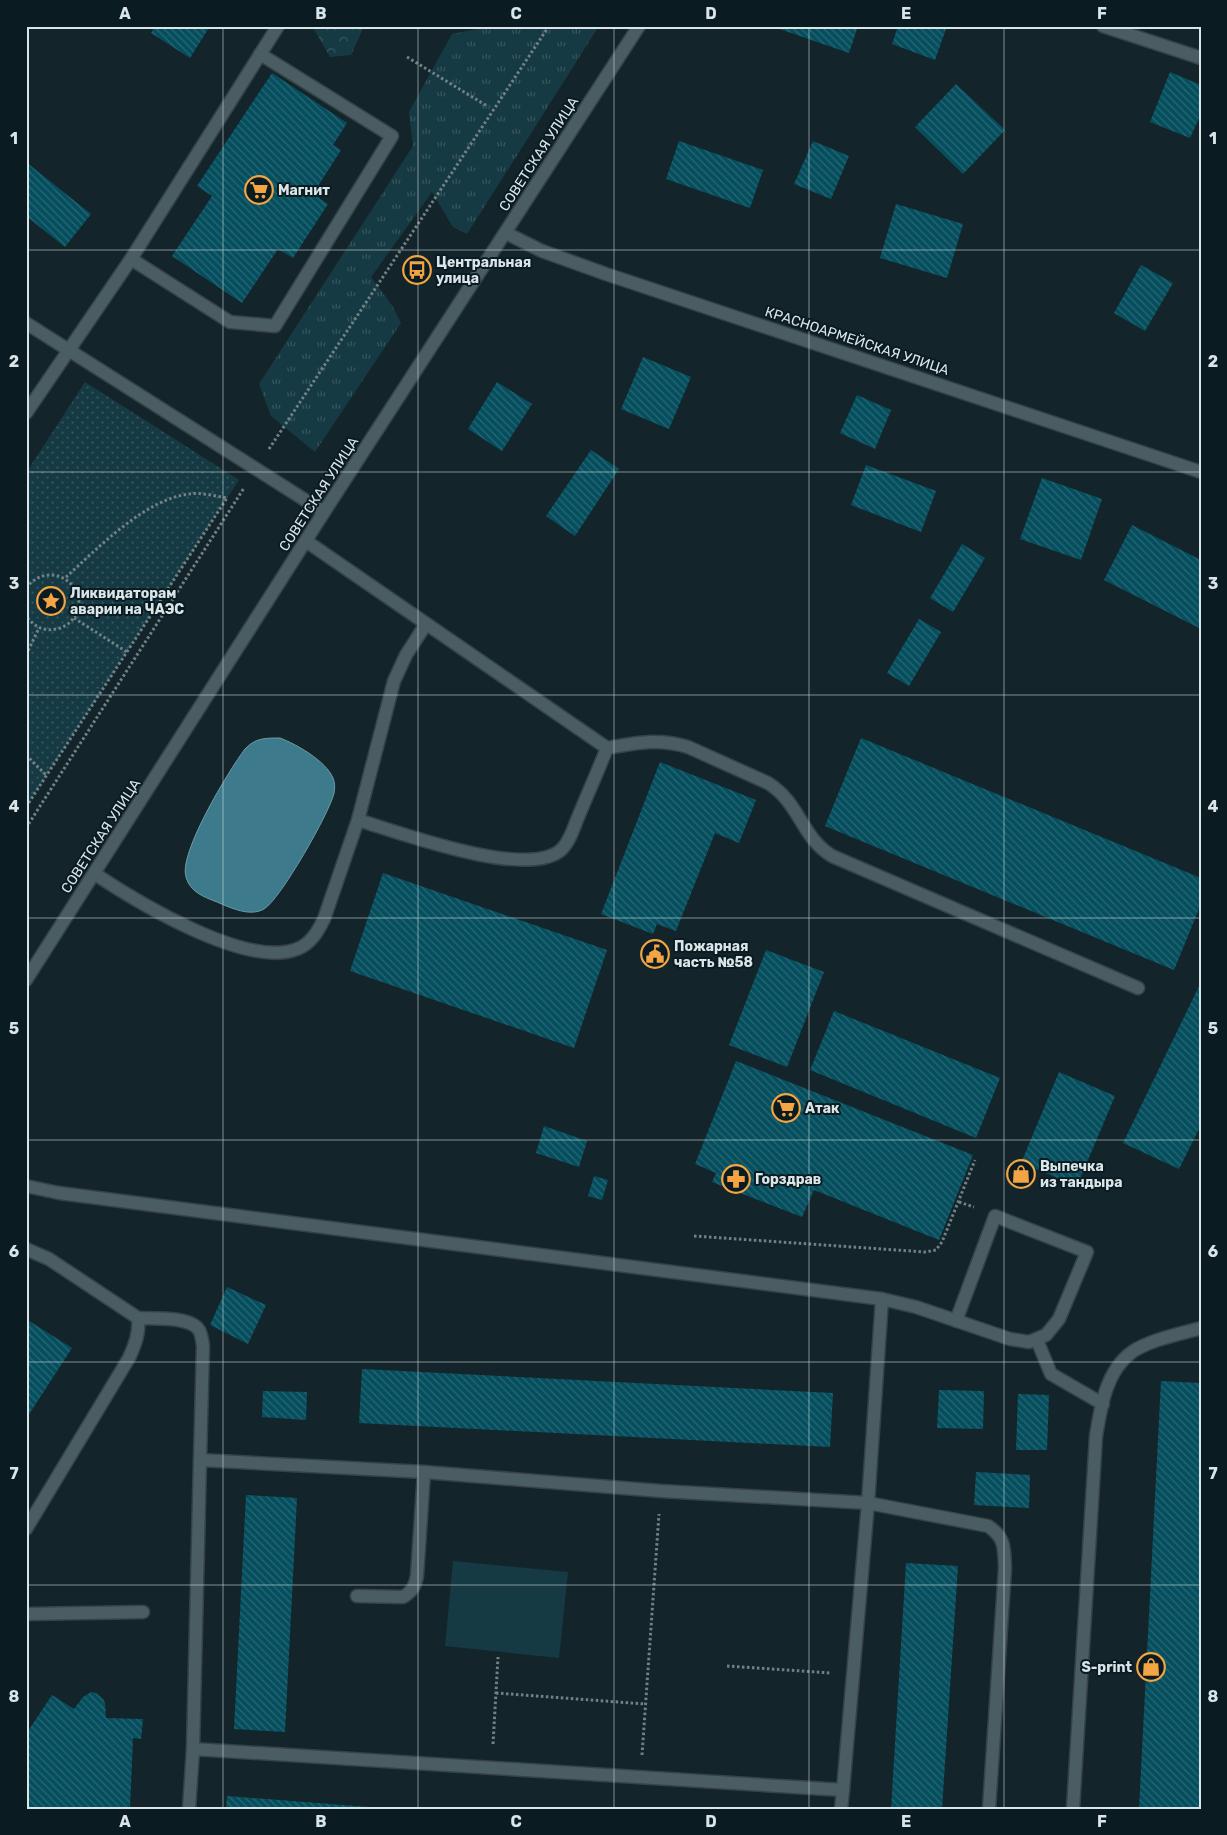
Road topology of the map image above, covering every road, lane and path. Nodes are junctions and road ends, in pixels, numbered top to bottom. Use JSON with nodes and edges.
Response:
{"nodes":[{"id":1,"x":278,"y":26,"type":"edge"},
{"id":2,"x":548,"y":26,"type":"edge"},
{"id":3,"x":639,"y":26,"type":"edge"},
{"id":4,"x":1103,"y":26,"type":"edge"},
{"id":5,"x":260,"y":54,"type":"junction"},
{"id":6,"x":407,"y":57,"type":"dead end"},
{"id":7,"x":1201,"y":58,"type":"edge"},
{"id":8,"x":487,"y":106,"type":"dead end"},
{"id":9,"x":506,"y":233,"type":"junction"},
{"id":10,"x":131,"y":258,"type":"junction"},
{"id":11,"x":26,"y":323,"type":"edge"},
{"id":12,"x":67,"y":350,"type":"junction"},
{"id":13,"x":26,"y":413,"type":"edge"},
{"id":14,"x":256,"y":469,"type":"junction"},
{"id":15,"x":1201,"y":472,"type":"edge"},
{"id":16,"x":324,"y":512,"type":"junction"},
{"id":17,"x":306,"y":541,"type":"junction"},
{"id":18,"x":65,"y":578,"type":"junction"},
{"id":19,"x":26,"y":588,"type":"edge"},
{"id":20,"x":26,"y":616,"type":"edge"},
{"id":21,"x":74,"y":618,"type":"junction"},
{"id":22,"x":426,"y":624,"type":"junction"},
{"id":23,"x":39,"y":628,"type":"junction"},
{"id":24,"x":127,"y":652,"type":"junction"},
{"id":25,"x":26,"y":656,"type":"edge"},
{"id":26,"x":607,"y":748,"type":"junction"},
{"id":27,"x":26,"y":755,"type":"edge"},
{"id":28,"x":46,"y":775,"type":"junction"},
{"id":29,"x":26,"y":806,"type":"edge"},
{"id":30,"x":358,"y":820,"type":"junction"},
{"id":31,"x":26,"y":828,"type":"edge"},
{"id":32,"x":95,"y":874,"type":"junction"},
{"id":33,"x":26,"y":980,"type":"edge"},
{"id":34,"x":1138,"y":988,"type":"dead end"},
{"id":35,"x":975,"y":1160,"type":"dead end"},
{"id":36,"x":26,"y":1186,"type":"edge"},
{"id":37,"x":694,"y":1236,"type":"dead end"},
{"id":38,"x":26,"y":1249,"type":"edge"},
{"id":39,"x":882,"y":1298,"type":"junction"},
{"id":40,"x":138,"y":1318,"type":"junction"},
{"id":41,"x":956,"y":1321,"type":"junction"},
{"id":42,"x":1201,"y":1328,"type":"edge"},
{"id":43,"x":1037,"y":1340,"type":"junction"},
{"id":44,"x":1103,"y":1404,"type":"junction"},
{"id":45,"x":200,"y":1460,"type":"junction"},
{"id":46,"x":424,"y":1472,"type":"junction"},
{"id":47,"x":661,"y":1491,"type":"junction"},
{"id":48,"x":868,"y":1504,"type":"junction"},
{"id":49,"x":26,"y":1529,"type":"edge"},
{"id":50,"x":358,"y":1596,"type":"dead end"},
{"id":51,"x":143,"y":1612,"type":"dead end"},
{"id":52,"x":26,"y":1614,"type":"edge"},
{"id":53,"x":498,"y":1658,"type":"dead end"},
{"id":54,"x":727,"y":1666,"type":"dead end"},
{"id":55,"x":853,"y":1674,"type":"junction"},
{"id":56,"x":496,"y":1694,"type":"junction"},
{"id":57,"x":645,"y":1704,"type":"junction"},
{"id":58,"x":193,"y":1749,"type":"junction"},
{"id":59,"x":492,"y":1767,"type":"junction"},
{"id":60,"x":640,"y":1776,"type":"junction"},
{"id":61,"x":843,"y":1790,"type":"junction"},
{"id":62,"x":189,"y":1809,"type":"edge"},
{"id":63,"x":841,"y":1809,"type":"edge"},
{"id":64,"x":989,"y":1809,"type":"edge"},
{"id":65,"x":1073,"y":1809,"type":"edge"}],
"edges":[{"from":1,"to":5,"type":"street"},
{"from":2,"to":14,"type":"path"},
{"from":3,"to":9,"type":"street","name":"СОВЕТСКАЯ УЛИЦА"},
{"from":4,"to":7,"type":"street"},
{"from":5,"to":10,"type":"street"},
{"from":5,"to":10,"type":"street"},
{"from":6,"to":8,"type":"path"},
{"from":9,"to":15,"type":"street","name":"КРАСНОАРМЕЙСКАЯ УЛИЦА"},
{"from":9,"to":16,"type":"street","name":"СОВЕТСКАЯ УЛИЦА"},
{"from":10,"to":12,"type":"street"},
{"from":11,"to":12,"type":"street"},
{"from":12,"to":13,"type":"street"},
{"from":12,"to":14,"type":"street"},
{"from":14,"to":16,"type":"street"},
{"from":14,"to":31,"type":"path"},
{"from":16,"to":17,"type":"street","name":"СОВЕТСКАЯ УЛИЦА"},
{"from":17,"to":22,"type":"street"},
{"from":17,"to":32,"type":"street","name":"СОВЕТСКАЯ УЛИЦА"},
{"from":18,"to":19,"type":"path"},
{"from":18,"to":21,"type":"path"},
{"from":18,"to":24,"type":"path"},
{"from":20,"to":23,"type":"path"},
{"from":21,"to":23,"type":"path"},
{"from":21,"to":24,"type":"path"},
{"from":22,"to":26,"type":"street"},
{"from":22,"to":30,"type":"street"},
{"from":23,"to":25,"type":"path"},
{"from":24,"to":28,"type":"path"},
{"from":26,"to":30,"type":"street"},
{"from":26,"to":34,"type":"street"},
{"from":27,"to":28,"type":"path"},
{"from":28,"to":29,"type":"path"},
{"from":30,"to":32,"type":"street"},
{"from":32,"to":33,"type":"street","name":"СОВЕТСКАЯ УЛИЦА"},
{"from":35,"to":37,"type":"path"},
{"from":36,"to":39,"type":"street"},
{"from":38,"to":40,"type":"street"},
{"from":39,"to":41,"type":"street"},
{"from":39,"to":48,"type":"street"},
{"from":40,"to":45,"type":"street"},
{"from":40,"to":49,"type":"street"},
{"from":41,"to":43,"type":"street"},
{"from":41,"to":43,"type":"street"},
{"from":42,"to":44,"type":"street"},
{"from":43,"to":44,"type":"street"},
{"from":44,"to":65,"type":"street"},
{"from":45,"to":46,"type":"street"},
{"from":45,"to":58,"type":"street"},
{"from":46,"to":47,"type":"street"},
{"from":46,"to":50,"type":"street"},
{"from":47,"to":48,"type":"street"},
{"from":47,"to":57,"type":"path"},
{"from":48,"to":55,"type":"street"},
{"from":48,"to":64,"type":"street"},
{"from":51,"to":52,"type":"street"},
{"from":53,"to":56,"type":"path"},
{"from":54,"to":55,"type":"path"},
{"from":55,"to":61,"type":"street"},
{"from":56,"to":57,"type":"path"},
{"from":56,"to":59,"type":"path"},
{"from":57,"to":60,"type":"path"},
{"from":58,"to":59,"type":"street"},
{"from":58,"to":62,"type":"street"},
{"from":59,"to":60,"type":"street"},
{"from":60,"to":61,"type":"street"},
{"from":61,"to":63,"type":"street"}]}
